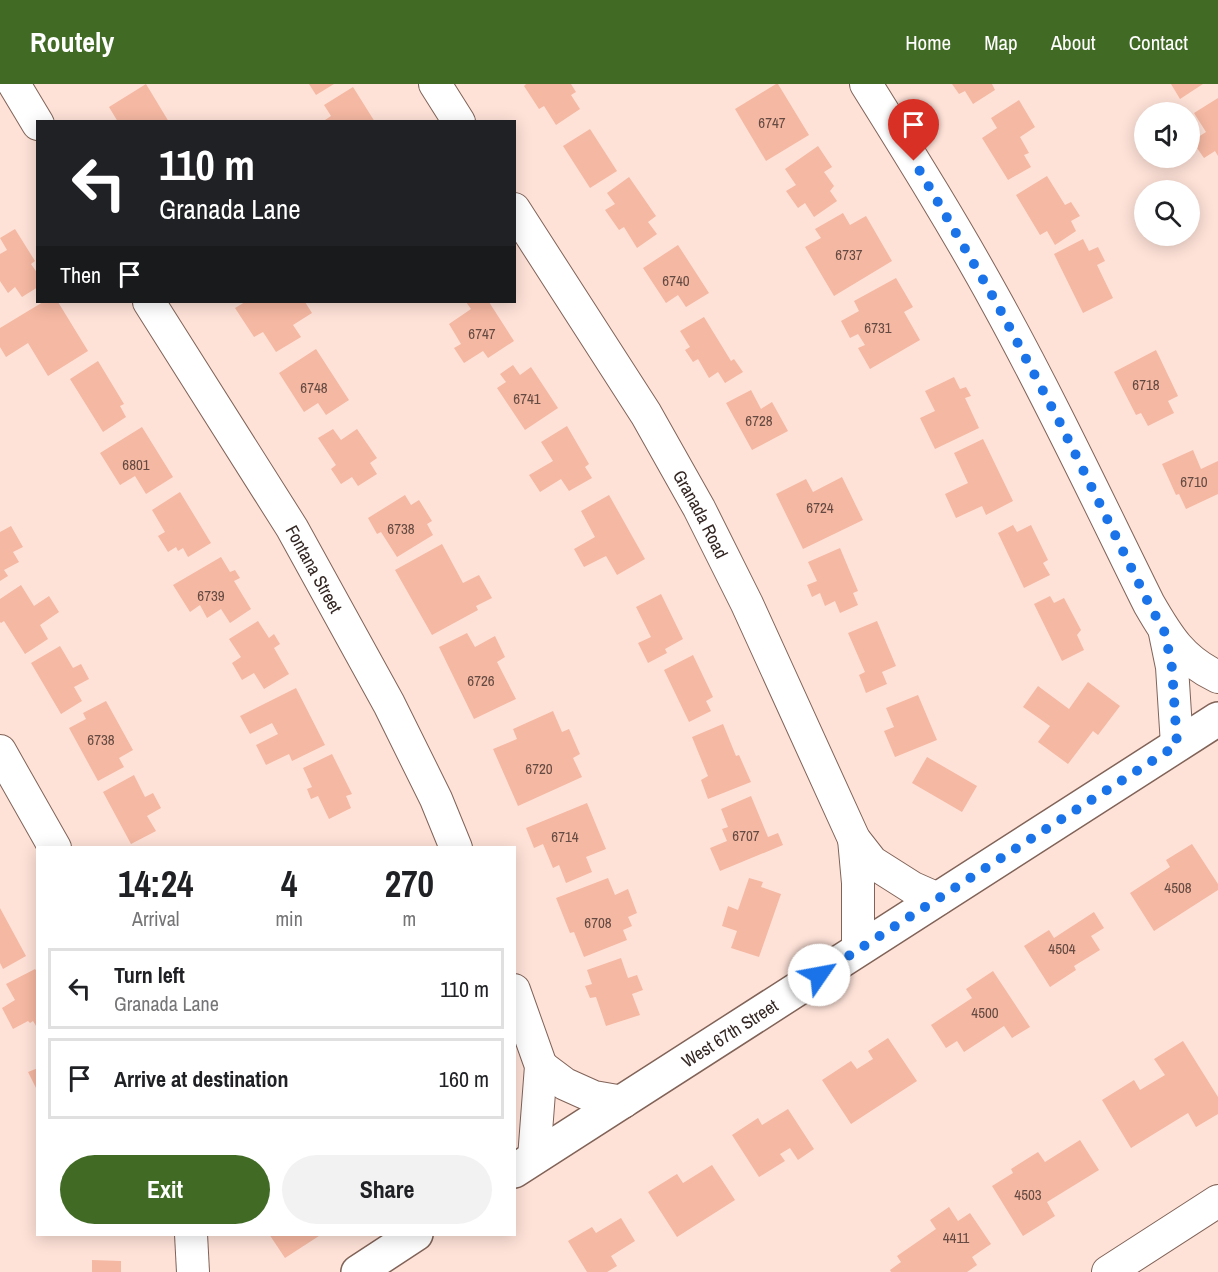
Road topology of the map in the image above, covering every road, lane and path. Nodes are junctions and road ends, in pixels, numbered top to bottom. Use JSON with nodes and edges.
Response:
{"nodes":[{"id":1,"x":14,"y":84,"type":"edge"},
{"id":2,"x":435,"y":84,"type":"edge"},
{"id":3,"x":866,"y":84,"type":"edge"},
{"id":4,"x":458,"y":120,"type":"edge"},
{"id":5,"x":36,"y":121,"type":"edge"},
{"id":6,"x":516,"y":212,"type":"edge"},
{"id":7,"x":150,"y":303,"type":"edge"},
{"id":8,"x":1165,"y":633,"type":"junction"},
{"id":9,"x":1218,"y":677,"type":"edge"},
{"id":10,"x":1218,"y":719,"type":"edge"},
{"id":11,"x":1177,"y":745,"type":"junction"},
{"id":12,"x":0,"y":752,"type":"edge"},
{"id":13,"x":854,"y":839,"type":"junction"},
{"id":14,"x":54,"y":846,"type":"edge"},
{"id":15,"x":455,"y":846,"type":"edge"},
{"id":16,"x":938,"y":899,"type":"junction"},
{"id":17,"x":858,"y":950,"type":"junction"},
{"id":18,"x":516,"y":996,"type":"edge"},
{"id":19,"x":541,"y":1066,"type":"junction"},
{"id":20,"x":623,"y":1102,"type":"junction"},
{"id":21,"x":524,"y":1165,"type":"edge"},
{"id":22,"x":1218,"y":1201,"type":"edge"},
{"id":23,"x":191,"y":1236,"type":"edge"},
{"id":24,"x":413,"y":1236,"type":"edge"},
{"id":25,"x":193,"y":1272,"type":"edge"},
{"id":26,"x":358,"y":1272,"type":"edge"},
{"id":27,"x":1108,"y":1272,"type":"edge"}],
"edges":[{"from":1,"to":5,"type":"street"},
{"from":2,"to":4,"type":"street"},
{"from":3,"to":8,"type":"street"},
{"from":6,"to":13,"type":"street","name":"Granada Road"},
{"from":7,"to":15,"type":"street","name":"Fontana Street"},
{"from":8,"to":9,"type":"street"},
{"from":8,"to":11,"type":"street"},
{"from":10,"to":11,"type":"street","name":"West 67th Street"},
{"from":11,"to":16,"type":"street","name":"West 67th Street"},
{"from":12,"to":14,"type":"street"},
{"from":13,"to":16,"type":"street","name":"Granada Road"},
{"from":13,"to":17,"type":"street","name":"Granada Road"},
{"from":16,"to":17,"type":"street","name":"West 67th Street"},
{"from":17,"to":20,"type":"street","name":"West 67th Street"},
{"from":18,"to":19,"type":"street"},
{"from":19,"to":20,"type":"street"},
{"from":19,"to":21,"type":"street"},
{"from":20,"to":21,"type":"street","name":"West 67th Street"},
{"from":22,"to":27,"type":"street"},
{"from":23,"to":25,"type":"street"},
{"from":24,"to":26,"type":"street"}]}
